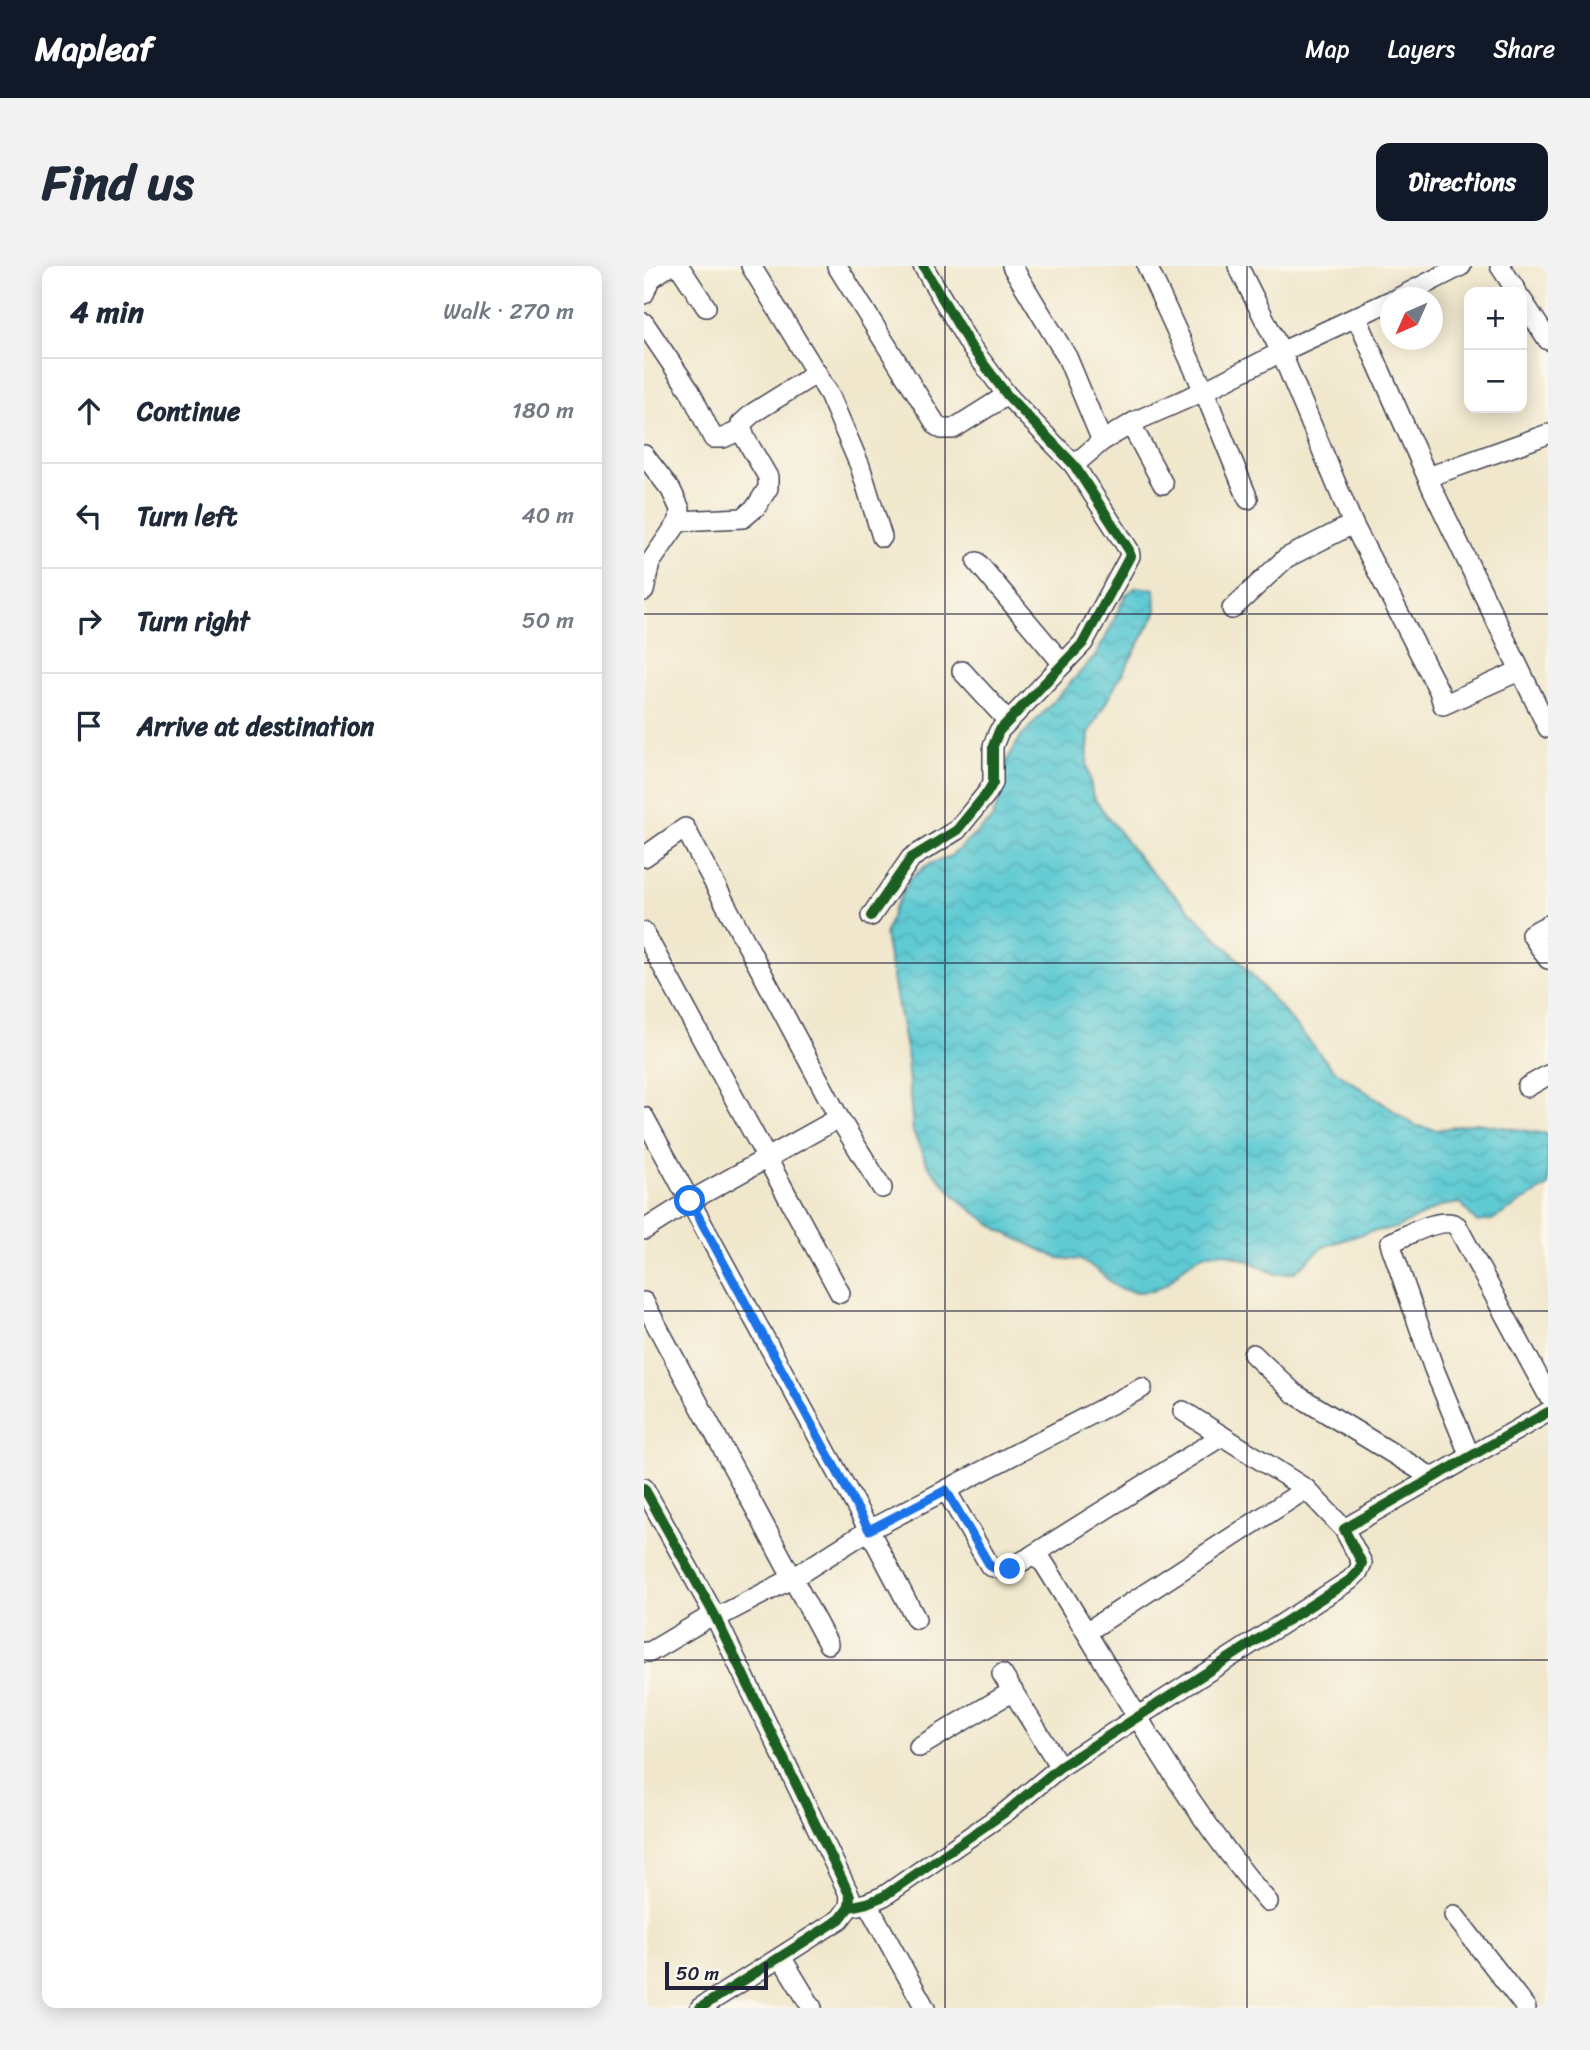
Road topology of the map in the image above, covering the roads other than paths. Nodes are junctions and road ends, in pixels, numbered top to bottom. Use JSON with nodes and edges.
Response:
{"nodes":[{"id":1,"x":675,"y":266,"type":"edge"},
{"id":2,"x":751,"y":266,"type":"edge"},
{"id":3,"x":837,"y":266,"type":"edge"},
{"id":4,"x":923,"y":266,"type":"edge"},
{"id":5,"x":1012,"y":266,"type":"edge"},
{"id":6,"x":1147,"y":266,"type":"edge"},
{"id":7,"x":1238,"y":266,"type":"edge"},
{"id":8,"x":1461,"y":266,"type":"edge"},
{"id":9,"x":1506,"y":268,"type":"edge"},
{"id":10,"x":1420,"y":287,"type":"edge"},
{"id":11,"x":1515,"y":287,"type":"edge"},
{"id":12,"x":644,"y":295,"type":"edge"},
{"id":13,"x":644,"y":303,"type":"edge"},
{"id":14,"x":1380,"y":306,"type":"edge"},
{"id":15,"x":706,"y":307,"type":"dead end"},
{"id":16,"x":1527,"y":308,"type":"edge"},
{"id":17,"x":1357,"y":318,"type":"junction"},
{"id":18,"x":644,"y":323,"type":"edge"},
{"id":19,"x":1548,"y":340,"type":"edge"},
{"id":20,"x":1281,"y":352,"type":"junction"},
{"id":21,"x":817,"y":373,"type":"junction"},
{"id":22,"x":1204,"y":391,"type":"junction"},
{"id":23,"x":1007,"y":395,"type":"junction"},
{"id":24,"x":1134,"y":422,"type":"junction"},
{"id":25,"x":741,"y":430,"type":"junction"},
{"id":26,"x":1548,"y":434,"type":"edge"},
{"id":27,"x":1102,"y":441,"type":"junction"},
{"id":28,"x":644,"y":455,"type":"edge"},
{"id":29,"x":1074,"y":465,"type":"junction"},
{"id":30,"x":1428,"y":477,"type":"junction"},
{"id":31,"x":1163,"y":484,"type":"dead end"},
{"id":32,"x":1248,"y":499,"type":"dead end"},
{"id":33,"x":679,"y":521,"type":"junction"},
{"id":34,"x":1353,"y":524,"type":"junction"},
{"id":35,"x":881,"y":537,"type":"dead end"},
{"id":36,"x":977,"y":562,"type":"dead end"},
{"id":37,"x":647,"y":563,"type":"edge"},
{"id":38,"x":644,"y":591,"type":"edge"},
{"id":39,"x":1232,"y":608,"type":"dead end"},
{"id":40,"x":1063,"y":664,"type":"junction"},
{"id":41,"x":962,"y":671,"type":"dead end"},
{"id":42,"x":1519,"y":671,"type":"junction"},
{"id":43,"x":1008,"y":721,"type":"junction"},
{"id":44,"x":1548,"y":729,"type":"edge"},
{"id":45,"x":644,"y":857,"type":"edge"},
{"id":46,"x":870,"y":916,"type":"dead end"},
{"id":47,"x":1548,"y":925,"type":"edge"},
{"id":48,"x":644,"y":932,"type":"edge"},
{"id":49,"x":1548,"y":959,"type":"edge"},
{"id":50,"x":1548,"y":1075,"type":"edge"},
{"id":51,"x":1527,"y":1087,"type":"dead end"},
{"id":52,"x":644,"y":1118,"type":"edge"},
{"id":53,"x":839,"y":1118,"type":"junction"},
{"id":54,"x":769,"y":1159,"type":"junction"},
{"id":55,"x":881,"y":1188,"type":"dead end"},
{"id":56,"x":690,"y":1201,"type":"junction"},
{"id":57,"x":644,"y":1230,"type":"edge"},
{"id":58,"x":840,"y":1293,"type":"dead end"},
{"id":59,"x":644,"y":1302,"type":"edge"},
{"id":60,"x":1253,"y":1354,"type":"dead end"},
{"id":61,"x":1142,"y":1388,"type":"dead end"},
{"id":62,"x":1548,"y":1395,"type":"edge"},
{"id":63,"x":1183,"y":1411,"type":"dead end"},
{"id":64,"x":1548,"y":1412,"type":"edge"},
{"id":65,"x":1222,"y":1436,"type":"junction"},
{"id":66,"x":1467,"y":1449,"type":"dead end"},
{"id":67,"x":1433,"y":1478,"type":"junction"},
{"id":68,"x":644,"y":1488,"type":"edge"},
{"id":69,"x":1306,"y":1489,"type":"junction"},
{"id":70,"x":946,"y":1490,"type":"junction"},
{"id":71,"x":1344,"y":1529,"type":"junction"},
{"id":72,"x":869,"y":1530,"type":"junction"},
{"id":73,"x":1031,"y":1556,"type":"junction"},
{"id":74,"x":793,"y":1578,"type":"junction"},
{"id":75,"x":715,"y":1616,"type":"junction"},
{"id":76,"x":916,"y":1619,"type":"dead end"},
{"id":77,"x":1087,"y":1631,"type":"junction"},
{"id":78,"x":828,"y":1644,"type":"dead end"},
{"id":79,"x":644,"y":1652,"type":"edge"},
{"id":80,"x":1002,"y":1674,"type":"dead end"},
{"id":81,"x":1013,"y":1691,"type":"junction"},
{"id":82,"x":1138,"y":1717,"type":"junction"},
{"id":83,"x":919,"y":1747,"type":"dead end"},
{"id":84,"x":1060,"y":1767,"type":"junction"},
{"id":85,"x":1268,"y":1902,"type":"dead end"},
{"id":86,"x":858,"y":1905,"type":"junction"},
{"id":87,"x":1454,"y":1915,"type":"dead end"},
{"id":88,"x":781,"y":1957,"type":"junction"},
{"id":89,"x":700,"y":2008,"type":"edge"},
{"id":90,"x":812,"y":2008,"type":"edge"},
{"id":91,"x":925,"y":2008,"type":"edge"},
{"id":92,"x":1526,"y":2008,"type":"edge"}],
"edges":[{"from":1,"to":12,"type":"street"},
{"from":1,"to":15,"type":"street"},
{"from":2,"to":21,"type":"street"},
{"from":3,"to":23,"type":"street"},
{"from":4,"to":23,"type":"street"},
{"from":5,"to":27,"type":"street"},
{"from":6,"to":22,"type":"street"},
{"from":7,"to":20,"type":"street"},
{"from":8,"to":10,"type":"street"},
{"from":9,"to":11,"type":"street"},
{"from":12,"to":13,"type":"street"},
{"from":14,"to":17,"type":"street"},
{"from":16,"to":19,"type":"street"},
{"from":17,"to":20,"type":"street"},
{"from":17,"to":30,"type":"street"},
{"from":18,"to":25,"type":"street"},
{"from":20,"to":22,"type":"street"},
{"from":20,"to":34,"type":"street"},
{"from":21,"to":25,"type":"street"},
{"from":21,"to":35,"type":"street"},
{"from":22,"to":24,"type":"street"},
{"from":22,"to":32,"type":"street"},
{"from":23,"to":29,"type":"street"},
{"from":24,"to":27,"type":"street"},
{"from":24,"to":31,"type":"street"},
{"from":25,"to":33,"type":"street"},
{"from":26,"to":30,"type":"street"},
{"from":27,"to":29,"type":"street"},
{"from":28,"to":33,"type":"street"},
{"from":29,"to":40,"type":"street"},
{"from":30,"to":42,"type":"street"},
{"from":33,"to":37,"type":"street"},
{"from":34,"to":39,"type":"street"},
{"from":34,"to":42,"type":"street"},
{"from":36,"to":40,"type":"street"},
{"from":37,"to":38,"type":"street"},
{"from":40,"to":43,"type":"street"},
{"from":41,"to":43,"type":"street"},
{"from":42,"to":44,"type":"street"},
{"from":43,"to":46,"type":"street"},
{"from":45,"to":53,"type":"street"},
{"from":47,"to":49,"type":"street"},
{"from":48,"to":54,"type":"street"},
{"from":50,"to":51,"type":"street"},
{"from":52,"to":56,"type":"street"},
{"from":53,"to":54,"type":"street"},
{"from":53,"to":55,"type":"street"},
{"from":54,"to":56,"type":"street"},
{"from":54,"to":58,"type":"street"},
{"from":56,"to":57,"type":"street"},
{"from":56,"to":72,"type":"street"},
{"from":59,"to":74,"type":"street"},
{"from":60,"to":67,"type":"street"},
{"from":61,"to":70,"type":"street"},
{"from":62,"to":66,"type":"street"},
{"from":63,"to":65,"type":"street"},
{"from":64,"to":67,"type":"street"},
{"from":65,"to":69,"type":"street"},
{"from":65,"to":73,"type":"street"},
{"from":67,"to":71,"type":"street"},
{"from":68,"to":75,"type":"street"},
{"from":69,"to":71,"type":"street"},
{"from":69,"to":77,"type":"street"},
{"from":70,"to":72,"type":"street"},
{"from":70,"to":73,"type":"street"},
{"from":71,"to":82,"type":"street"},
{"from":72,"to":74,"type":"street"},
{"from":72,"to":76,"type":"street"},
{"from":73,"to":77,"type":"street"},
{"from":74,"to":75,"type":"street"},
{"from":74,"to":78,"type":"street"},
{"from":75,"to":79,"type":"street"},
{"from":75,"to":86,"type":"street"},
{"from":77,"to":82,"type":"street"},
{"from":80,"to":81,"type":"street"},
{"from":81,"to":83,"type":"street"},
{"from":81,"to":84,"type":"street"},
{"from":82,"to":84,"type":"street"},
{"from":82,"to":85,"type":"street"},
{"from":84,"to":86,"type":"street"},
{"from":86,"to":88,"type":"street"},
{"from":86,"to":91,"type":"street"},
{"from":87,"to":92,"type":"street"},
{"from":88,"to":89,"type":"street"},
{"from":88,"to":90,"type":"street"}]}
